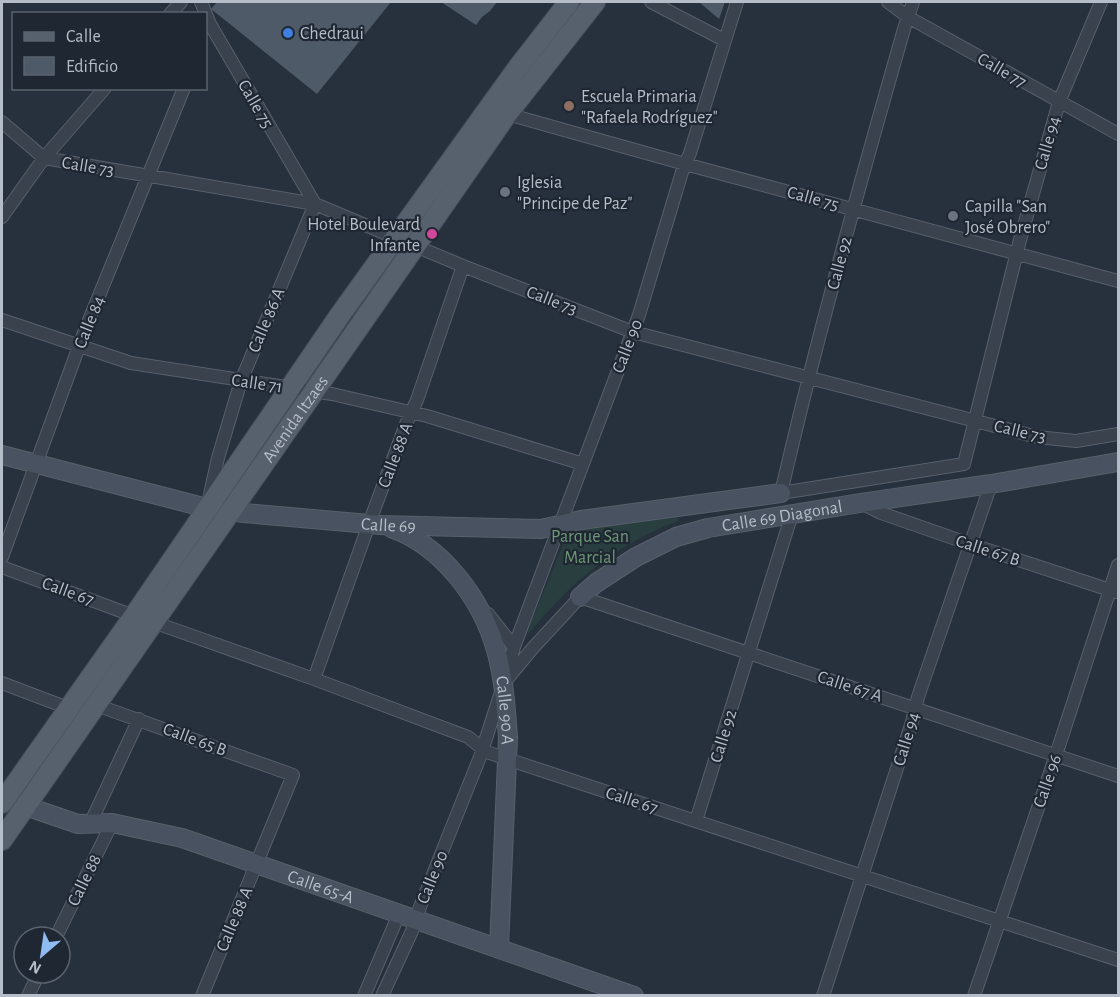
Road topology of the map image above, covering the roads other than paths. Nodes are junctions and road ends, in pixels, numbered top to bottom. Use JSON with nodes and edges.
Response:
{"nodes":[{"id":1,"x":569,"y":2,"type":"edge"},
{"id":2,"x":595,"y":2,"type":"edge"},
{"id":3,"x":651,"y":2,"type":"edge"},
{"id":4,"x":737,"y":2,"type":"edge"},
{"id":5,"x":888,"y":2,"type":"edge"},
{"id":6,"x":913,"y":2,"type":"edge"},
{"id":7,"x":1101,"y":2,"type":"edge"},
{"id":8,"x":908,"y":17,"type":"junction"},
{"id":9,"x":208,"y":29,"type":"edge"},
{"id":10,"x":724,"y":40,"type":"junction"},
{"id":11,"x":103,"y":90,"type":"edge"},
{"id":12,"x":183,"y":90,"type":"edge"},
{"id":13,"x":1059,"y":102,"type":"junction"},
{"id":14,"x":507,"y":114,"type":"junction"},
{"id":15,"x":2,"y":123,"type":"edge"},
{"id":16,"x":1119,"y":134,"type":"edge"},
{"id":17,"x":44,"y":159,"type":"junction"},
{"id":18,"x":685,"y":164,"type":"junction"},
{"id":19,"x":149,"y":176,"type":"junction"},
{"id":20,"x":315,"y":204,"type":"junction"},
{"id":21,"x":853,"y":209,"type":"junction"},
{"id":22,"x":2,"y":217,"type":"edge"},
{"id":23,"x":406,"y":241,"type":"junction"},
{"id":24,"x":1017,"y":254,"type":"junction"},
{"id":25,"x":463,"y":266,"type":"junction"},
{"id":26,"x":1119,"y":281,"type":"edge"},
{"id":27,"x":2,"y":320,"type":"edge"},
{"id":28,"x":633,"y":332,"type":"junction"},
{"id":29,"x":79,"y":346,"type":"junction"},
{"id":30,"x":808,"y":377,"type":"junction"},
{"id":31,"x":241,"y":381,"type":"junction"},
{"id":32,"x":290,"y":387,"type":"junction"},
{"id":33,"x":313,"y":391,"type":"junction"},
{"id":34,"x":411,"y":412,"type":"junction"},
{"id":35,"x":975,"y":421,"type":"junction"},
{"id":36,"x":1119,"y":434,"type":"edge"},
{"id":37,"x":2,"y":455,"type":"edge"},
{"id":38,"x":1119,"y":462,"type":"edge"},
{"id":39,"x":35,"y":464,"type":"junction"},
{"id":40,"x":583,"y":464,"type":"junction"},
{"id":41,"x":991,"y":484,"type":"junction"},
{"id":42,"x":782,"y":493,"type":"junction"},
{"id":43,"x":860,"y":503,"type":"junction"},
{"id":44,"x":207,"y":508,"type":"junction"},
{"id":45,"x":230,"y":511,"type":"junction"},
{"id":46,"x":792,"y":514,"type":"junction"},
{"id":47,"x":375,"y":524,"type":"junction"},
{"id":48,"x":560,"y":524,"type":"junction"},
{"id":49,"x":970,"y":544,"type":"junction"},
{"id":50,"x":2,"y":557,"type":"edge"},
{"id":51,"x":1119,"y":565,"type":"edge"},
{"id":52,"x":2,"y":567,"type":"edge"},
{"id":53,"x":461,"y":581,"type":"junction"},
{"id":54,"x":1115,"y":591,"type":"edge"},
{"id":55,"x":580,"y":597,"type":"junction"},
{"id":56,"x":134,"y":616,"type":"junction"},
{"id":57,"x":153,"y":622,"type":"junction"},
{"id":58,"x":514,"y":646,"type":"junction"},
{"id":59,"x":749,"y":653,"type":"junction"},
{"id":60,"x":314,"y":679,"type":"junction"},
{"id":61,"x":2,"y":683,"type":"edge"},
{"id":62,"x":503,"y":686,"type":"junction"},
{"id":63,"x":96,"y":705,"type":"junction"},
{"id":64,"x":68,"y":708,"type":"junction"},
{"id":65,"x":916,"y":708,"type":"junction"},
{"id":66,"x":139,"y":719,"type":"junction"},
{"id":67,"x":483,"y":753,"type":"junction"},
{"id":68,"x":1056,"y":755,"type":"junction"},
{"id":69,"x":507,"y":759,"type":"junction"},
{"id":70,"x":293,"y":775,"type":"joint"},
{"id":71,"x":1119,"y":776,"type":"edge"},
{"id":72,"x":2,"y":800,"type":"edge"},
{"id":73,"x":25,"y":806,"type":"junction"},
{"id":74,"x":696,"y":821,"type":"junction"},
{"id":75,"x":90,"y":824,"type":"junction"},
{"id":76,"x":112,"y":824,"type":"junction"},
{"id":77,"x":2,"y":840,"type":"edge"},
{"id":78,"x":256,"y":864,"type":"junction"},
{"id":79,"x":862,"y":876,"type":"junction"},
{"id":80,"x":408,"y":916,"type":"junction"},
{"id":81,"x":999,"y":920,"type":"junction"},
{"id":82,"x":62,"y":925,"type":"edge"},
{"id":83,"x":499,"y":948,"type":"junction"},
{"id":84,"x":1119,"y":960,"type":"edge"},
{"id":85,"x":202,"y":996,"type":"edge"},
{"id":86,"x":364,"y":996,"type":"edge"},
{"id":87,"x":382,"y":996,"type":"edge"},
{"id":88,"x":634,"y":996,"type":"edge"},
{"id":89,"x":823,"y":996,"type":"edge"},
{"id":90,"x":974,"y":996,"type":"edge"}],
"edges":[{"from":1,"to":23,"type":"main road","name":"Avenida Itzaes"},
{"from":2,"to":14,"type":"main road","name":"Avenida Itzaes"},
{"from":3,"to":10,"type":"street"},
{"from":4,"to":10,"type":"street","name":"Calle 90"},
{"from":5,"to":8,"type":"street","name":"Calle 77"},
{"from":6,"to":8,"type":"street","name":"Calle 92"},
{"from":7,"to":13,"type":"street","name":"Calle 94"},
{"from":8,"to":13,"type":"street","name":"Calle 77"},
{"from":8,"to":21,"type":"street","name":"Calle 92"},
{"from":9,"to":20,"type":"street","name":"Calle 75"},
{"from":10,"to":18,"type":"street","name":"Calle 90"},
{"from":11,"to":17,"type":"street"},
{"from":12,"to":19,"type":"street","name":"Calle 84"},
{"from":13,"to":16,"type":"street","name":"Calle 77"},
{"from":13,"to":24,"type":"street","name":"Calle 94"},
{"from":14,"to":18,"type":"street","name":"Calle 75"},
{"from":14,"to":23,"type":"main road","name":"Avenida Itzaes"},
{"from":15,"to":17,"type":"street","name":"Calle 73"},
{"from":17,"to":19,"type":"street","name":"Calle 73"},
{"from":17,"to":22,"type":"street"},
{"from":18,"to":21,"type":"street","name":"Calle 75"},
{"from":18,"to":28,"type":"street","name":"Calle 90"},
{"from":19,"to":20,"type":"street","name":"Calle 73"},
{"from":19,"to":29,"type":"street","name":"Calle 84"},
{"from":20,"to":23,"type":"street","name":"Calle 73"},
{"from":20,"to":31,"type":"street","name":"Calle 86 A"},
{"from":21,"to":24,"type":"street","name":"Calle 75"},
{"from":21,"to":30,"type":"street","name":"Calle 92"},
{"from":23,"to":25,"type":"street","name":"Calle 73"},
{"from":23,"to":32,"type":"main road","name":"Avenida Itzaes"},
{"from":23,"to":33,"type":"main road","name":"Avenida Itzaes"},
{"from":24,"to":26,"type":"street","name":"Calle 75"},
{"from":24,"to":35,"type":"street","name":"Calle 94"},
{"from":25,"to":28,"type":"street","name":"Calle 73"},
{"from":25,"to":34,"type":"street","name":"Calle 88 A"},
{"from":27,"to":29,"type":"street","name":"Calle 71"},
{"from":28,"to":30,"type":"street","name":"Calle 73"},
{"from":28,"to":40,"type":"street","name":"Calle 90"},
{"from":29,"to":31,"type":"street","name":"Calle 71"},
{"from":29,"to":39,"type":"street","name":"Calle 84"},
{"from":30,"to":35,"type":"street","name":"Calle 73"},
{"from":30,"to":42,"type":"street","name":"Calle 92"},
{"from":31,"to":32,"type":"street","name":"Calle 71"},
{"from":31,"to":44,"type":"street","name":"Calle 86 A"},
{"from":32,"to":33,"type":"street","name":"Calle 71"},
{"from":32,"to":44,"type":"main road","name":"Avenida Itzaes"},
{"from":33,"to":34,"type":"street","name":"Calle 71"},
{"from":33,"to":45,"type":"main road","name":"Avenida Itzaes"},
{"from":34,"to":40,"type":"street","name":"Calle 71"},
{"from":34,"to":47,"type":"street","name":"Calle 88 A"},
{"from":35,"to":36,"type":"street","name":"Calle 73"},
{"from":35,"to":42,"type":"street","name":"Calle 94"},
{"from":37,"to":39,"type":"main road","name":"Calle 69"},
{"from":38,"to":41,"type":"main road","name":"Calle 69 Diagonal"},
{"from":39,"to":44,"type":"main road","name":"Calle 69"},
{"from":39,"to":50,"type":"street","name":"Calle 84"},
{"from":40,"to":48,"type":"street","name":"Calle 90"},
{"from":41,"to":43,"type":"main road","name":"Calle 69 Diagonal"},
{"from":41,"to":49,"type":"street","name":"Calle 94"},
{"from":42,"to":48,"type":"main road","name":"Calle 69"},
{"from":43,"to":46,"type":"main road","name":"Calle 69 Diagonal"},
{"from":43,"to":49,"type":"street","name":"Calle 67 B"},
{"from":44,"to":45,"type":"main road","name":"Calle 69"},
{"from":44,"to":56,"type":"main road","name":"Avenida Itzaes"},
{"from":45,"to":47,"type":"main road","name":"Calle 69"},
{"from":45,"to":57,"type":"main road","name":"Avenida Itzaes"},
{"from":46,"to":55,"type":"main road","name":"Calle 69 Diagonal"},
{"from":46,"to":59,"type":"street","name":"Calle 92"},
{"from":47,"to":48,"type":"main road","name":"Calle 69"},
{"from":47,"to":53,"type":"main road","name":"Calle 90 A"},
{"from":47,"to":60,"type":"street","name":"Calle 88 A"},
{"from":48,"to":58,"type":"street","name":"Calle 90"},
{"from":49,"to":54,"type":"street","name":"Calle 67 B"},
{"from":49,"to":65,"type":"street","name":"Calle 94"},
{"from":51,"to":54,"type":"street","name":"Calle 96"},
{"from":52,"to":56,"type":"street","name":"Calle 67"},
{"from":53,"to":58,"type":"street"},
{"from":53,"to":62,"type":"main road","name":"Calle 90 A"},
{"from":54,"to":68,"type":"street","name":"Calle 96"},
{"from":55,"to":59,"type":"street","name":"Calle 67 A"},
{"from":55,"to":62,"type":"street","name":"Calle 69 Diagonal"},
{"from":56,"to":64,"type":"main road","name":"Avenida Itzaes"},
{"from":57,"to":60,"type":"street","name":"Calle 67"},
{"from":57,"to":63,"type":"main road","name":"Avenida Itzaes"},
{"from":58,"to":62,"type":"street","name":"Calle 90"},
{"from":59,"to":65,"type":"street","name":"Calle 67 A"},
{"from":59,"to":74,"type":"street","name":"Calle 92"},
{"from":60,"to":67,"type":"street","name":"Calle 67"},
{"from":61,"to":64,"type":"street"},
{"from":62,"to":67,"type":"street","name":"Calle 90"},
{"from":62,"to":69,"type":"main road","name":"Calle 90 A"},
{"from":63,"to":66,"type":"street","name":"Calle 65 B"},
{"from":63,"to":73,"type":"main road","name":"Avenida Itzaes"},
{"from":64,"to":72,"type":"main road","name":"Avenida Itzaes"},
{"from":65,"to":68,"type":"street","name":"Calle 67 A"},
{"from":65,"to":79,"type":"street","name":"Calle 94"},
{"from":66,"to":70,"type":"street","name":"Calle 65 B"},
{"from":66,"to":75,"type":"street"},
{"from":67,"to":69,"type":"street","name":"Calle 67"},
{"from":67,"to":80,"type":"street","name":"Calle 90"},
{"from":68,"to":71,"type":"street","name":"Calle 67 A"},
{"from":68,"to":81,"type":"street","name":"Calle 96"},
{"from":69,"to":74,"type":"street","name":"Calle 67"},
{"from":69,"to":83,"type":"main road","name":"Calle 90 A"},
{"from":70,"to":78,"type":"street","name":"Calle 88 A"},
{"from":72,"to":73,"type":"main road","name":"Calle 65-A"},
{"from":73,"to":75,"type":"main road","name":"Calle 65-A"},
{"from":73,"to":77,"type":"main road","name":"Avenida Itzaes"},
{"from":74,"to":79,"type":"street","name":"Calle 67"},
{"from":75,"to":76,"type":"main road","name":"Calle 65-A"},
{"from":76,"to":78,"type":"main road","name":"Calle 65-A"},
{"from":76,"to":82,"type":"street","name":"Calle 88"},
{"from":78,"to":80,"type":"main road","name":"Calle 65-A"},
{"from":78,"to":85,"type":"street","name":"Calle 88 A"},
{"from":79,"to":81,"type":"street","name":"Calle 67"},
{"from":79,"to":89,"type":"street","name":"Calle 94"},
{"from":80,"to":83,"type":"main road","name":"Calle 65-A"},
{"from":80,"to":86,"type":"street","name":"Calle 90"},
{"from":80,"to":87,"type":"street","name":"Calle 90"},
{"from":81,"to":84,"type":"street","name":"Calle 67"},
{"from":81,"to":90,"type":"street","name":"Calle 96"},
{"from":83,"to":88,"type":"main road","name":"Calle 65-A"}]}
